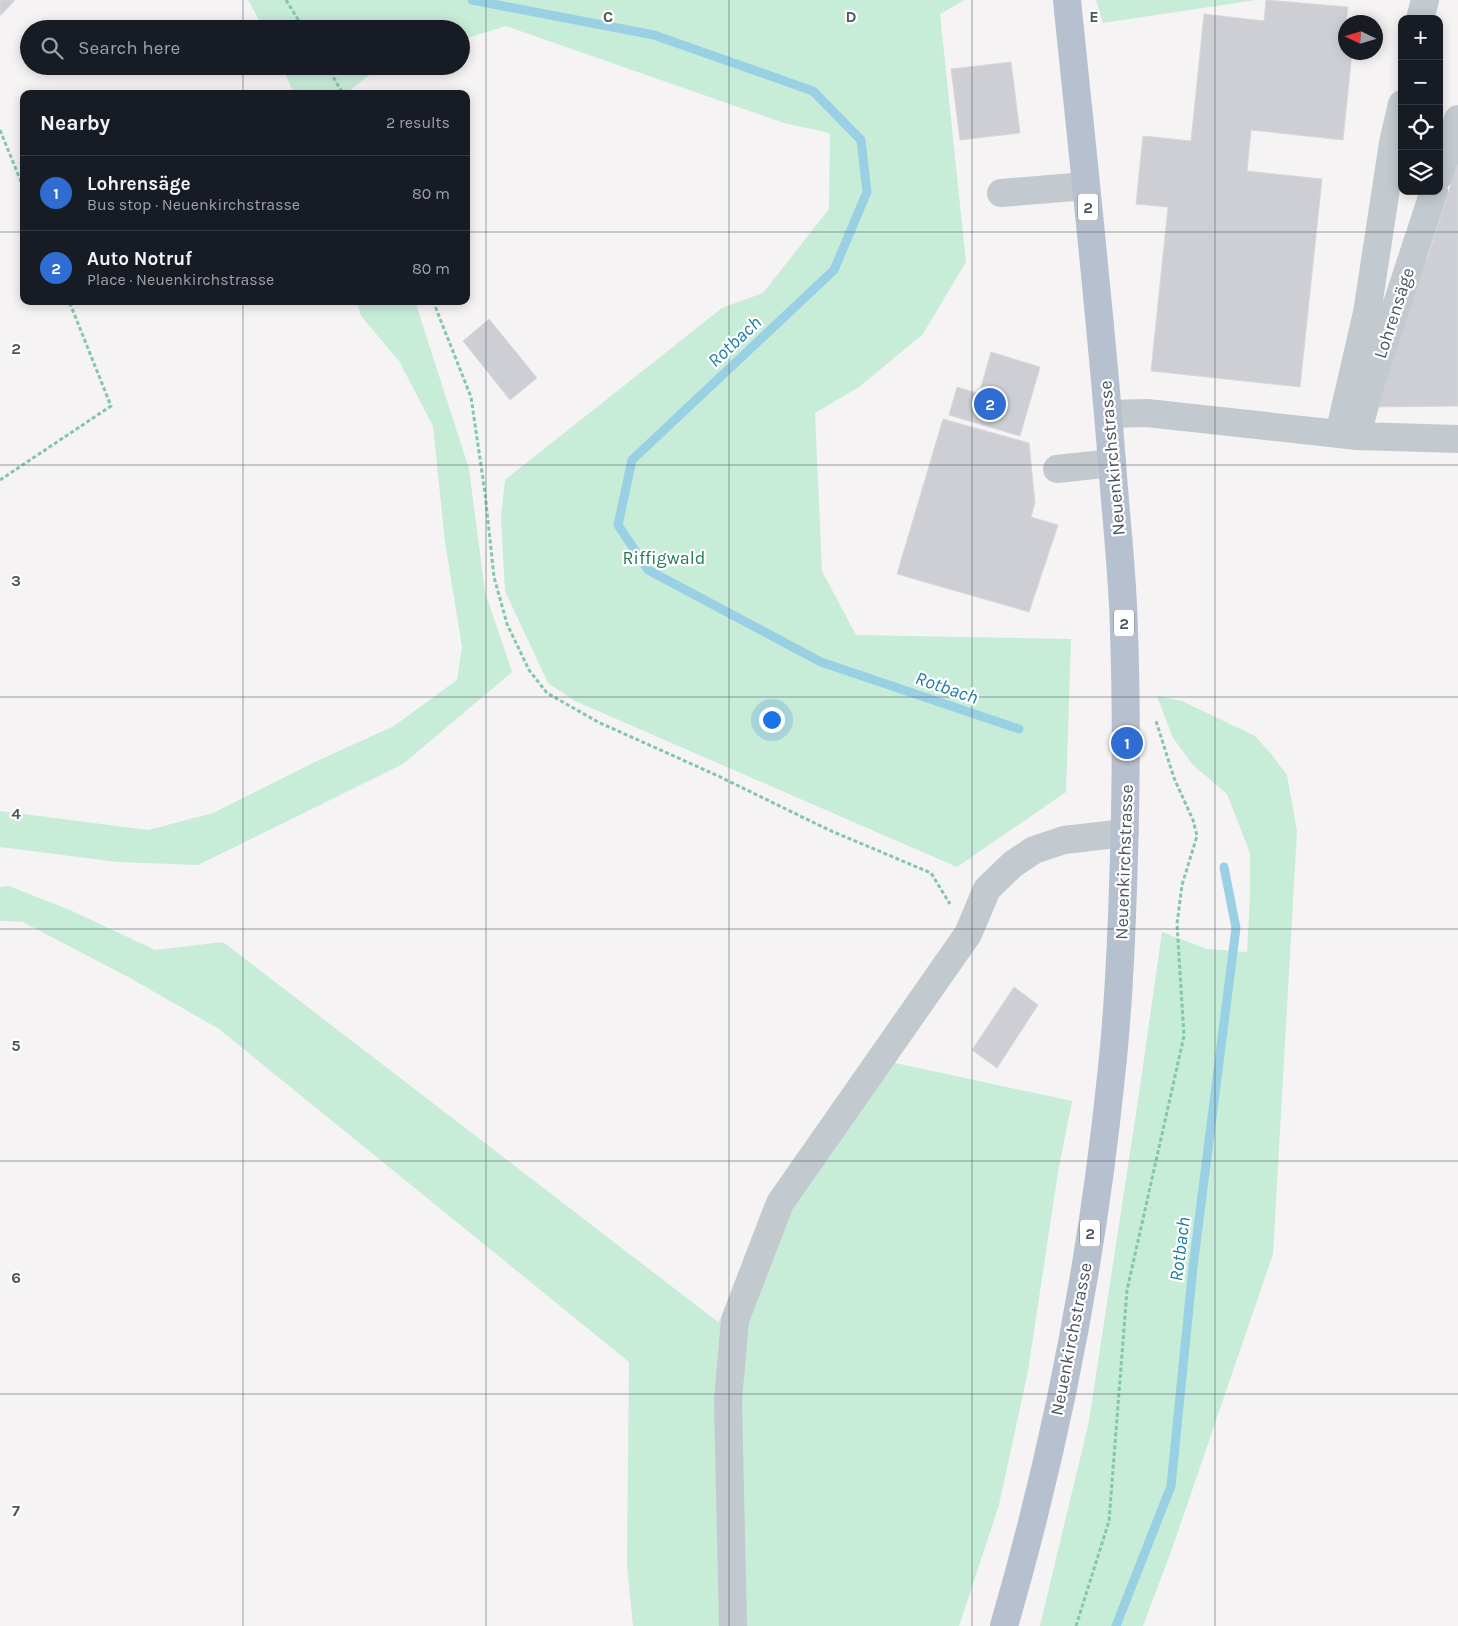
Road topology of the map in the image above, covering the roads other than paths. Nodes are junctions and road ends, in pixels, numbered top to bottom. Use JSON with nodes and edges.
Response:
{"nodes":[{"id":1,"x":1067,"y":0,"type":"edge"},
{"id":2,"x":1425,"y":0,"type":"edge"},
{"id":3,"x":1421,"y":15,"type":"edge"},
{"id":4,"x":1402,"y":105,"type":"edge"},
{"id":5,"x":1458,"y":119,"type":"edge"},
{"id":6,"x":1443,"y":164,"type":"edge"},
{"id":7,"x":1086,"y":186,"type":"junction"},
{"id":8,"x":1002,"y":193,"type":"dead end"},
{"id":9,"x":1433,"y":195,"type":"edge"},
{"id":10,"x":1109,"y":414,"type":"junction"},
{"id":11,"x":1348,"y":435,"type":"junction"},
{"id":12,"x":1458,"y":439,"type":"edge"},
{"id":13,"x":1112,"y":463,"type":"junction"},
{"id":14,"x":1057,"y":469,"type":"dead end"},
{"id":15,"x":1125,"y":833,"type":"junction"},
{"id":16,"x":734,"y":1626,"type":"edge"},
{"id":17,"x":1004,"y":1626,"type":"edge"}],
"edges":[{"from":1,"to":7,"type":"main road","name":"Neuenkirchstrasse","number":"2"},
{"from":2,"to":3,"type":"street"},
{"from":4,"to":11,"type":"street"},
{"from":5,"to":6,"type":"street"},
{"from":7,"to":8,"type":"street"},
{"from":7,"to":10,"type":"main road","name":"Neuenkirchstrasse","number":"2"},
{"from":9,"to":11,"type":"street","name":"Lohrensäge"},
{"from":10,"to":11,"type":"street"},
{"from":10,"to":13,"type":"main road","name":"Neuenkirchstrasse","number":"2"},
{"from":11,"to":12,"type":"street"},
{"from":13,"to":14,"type":"street"},
{"from":13,"to":15,"type":"main road","name":"Neuenkirchstrasse","number":"2"},
{"from":15,"to":16,"type":"street"},
{"from":15,"to":17,"type":"main road","name":"Neuenkirchstrasse","number":"2"}]}
